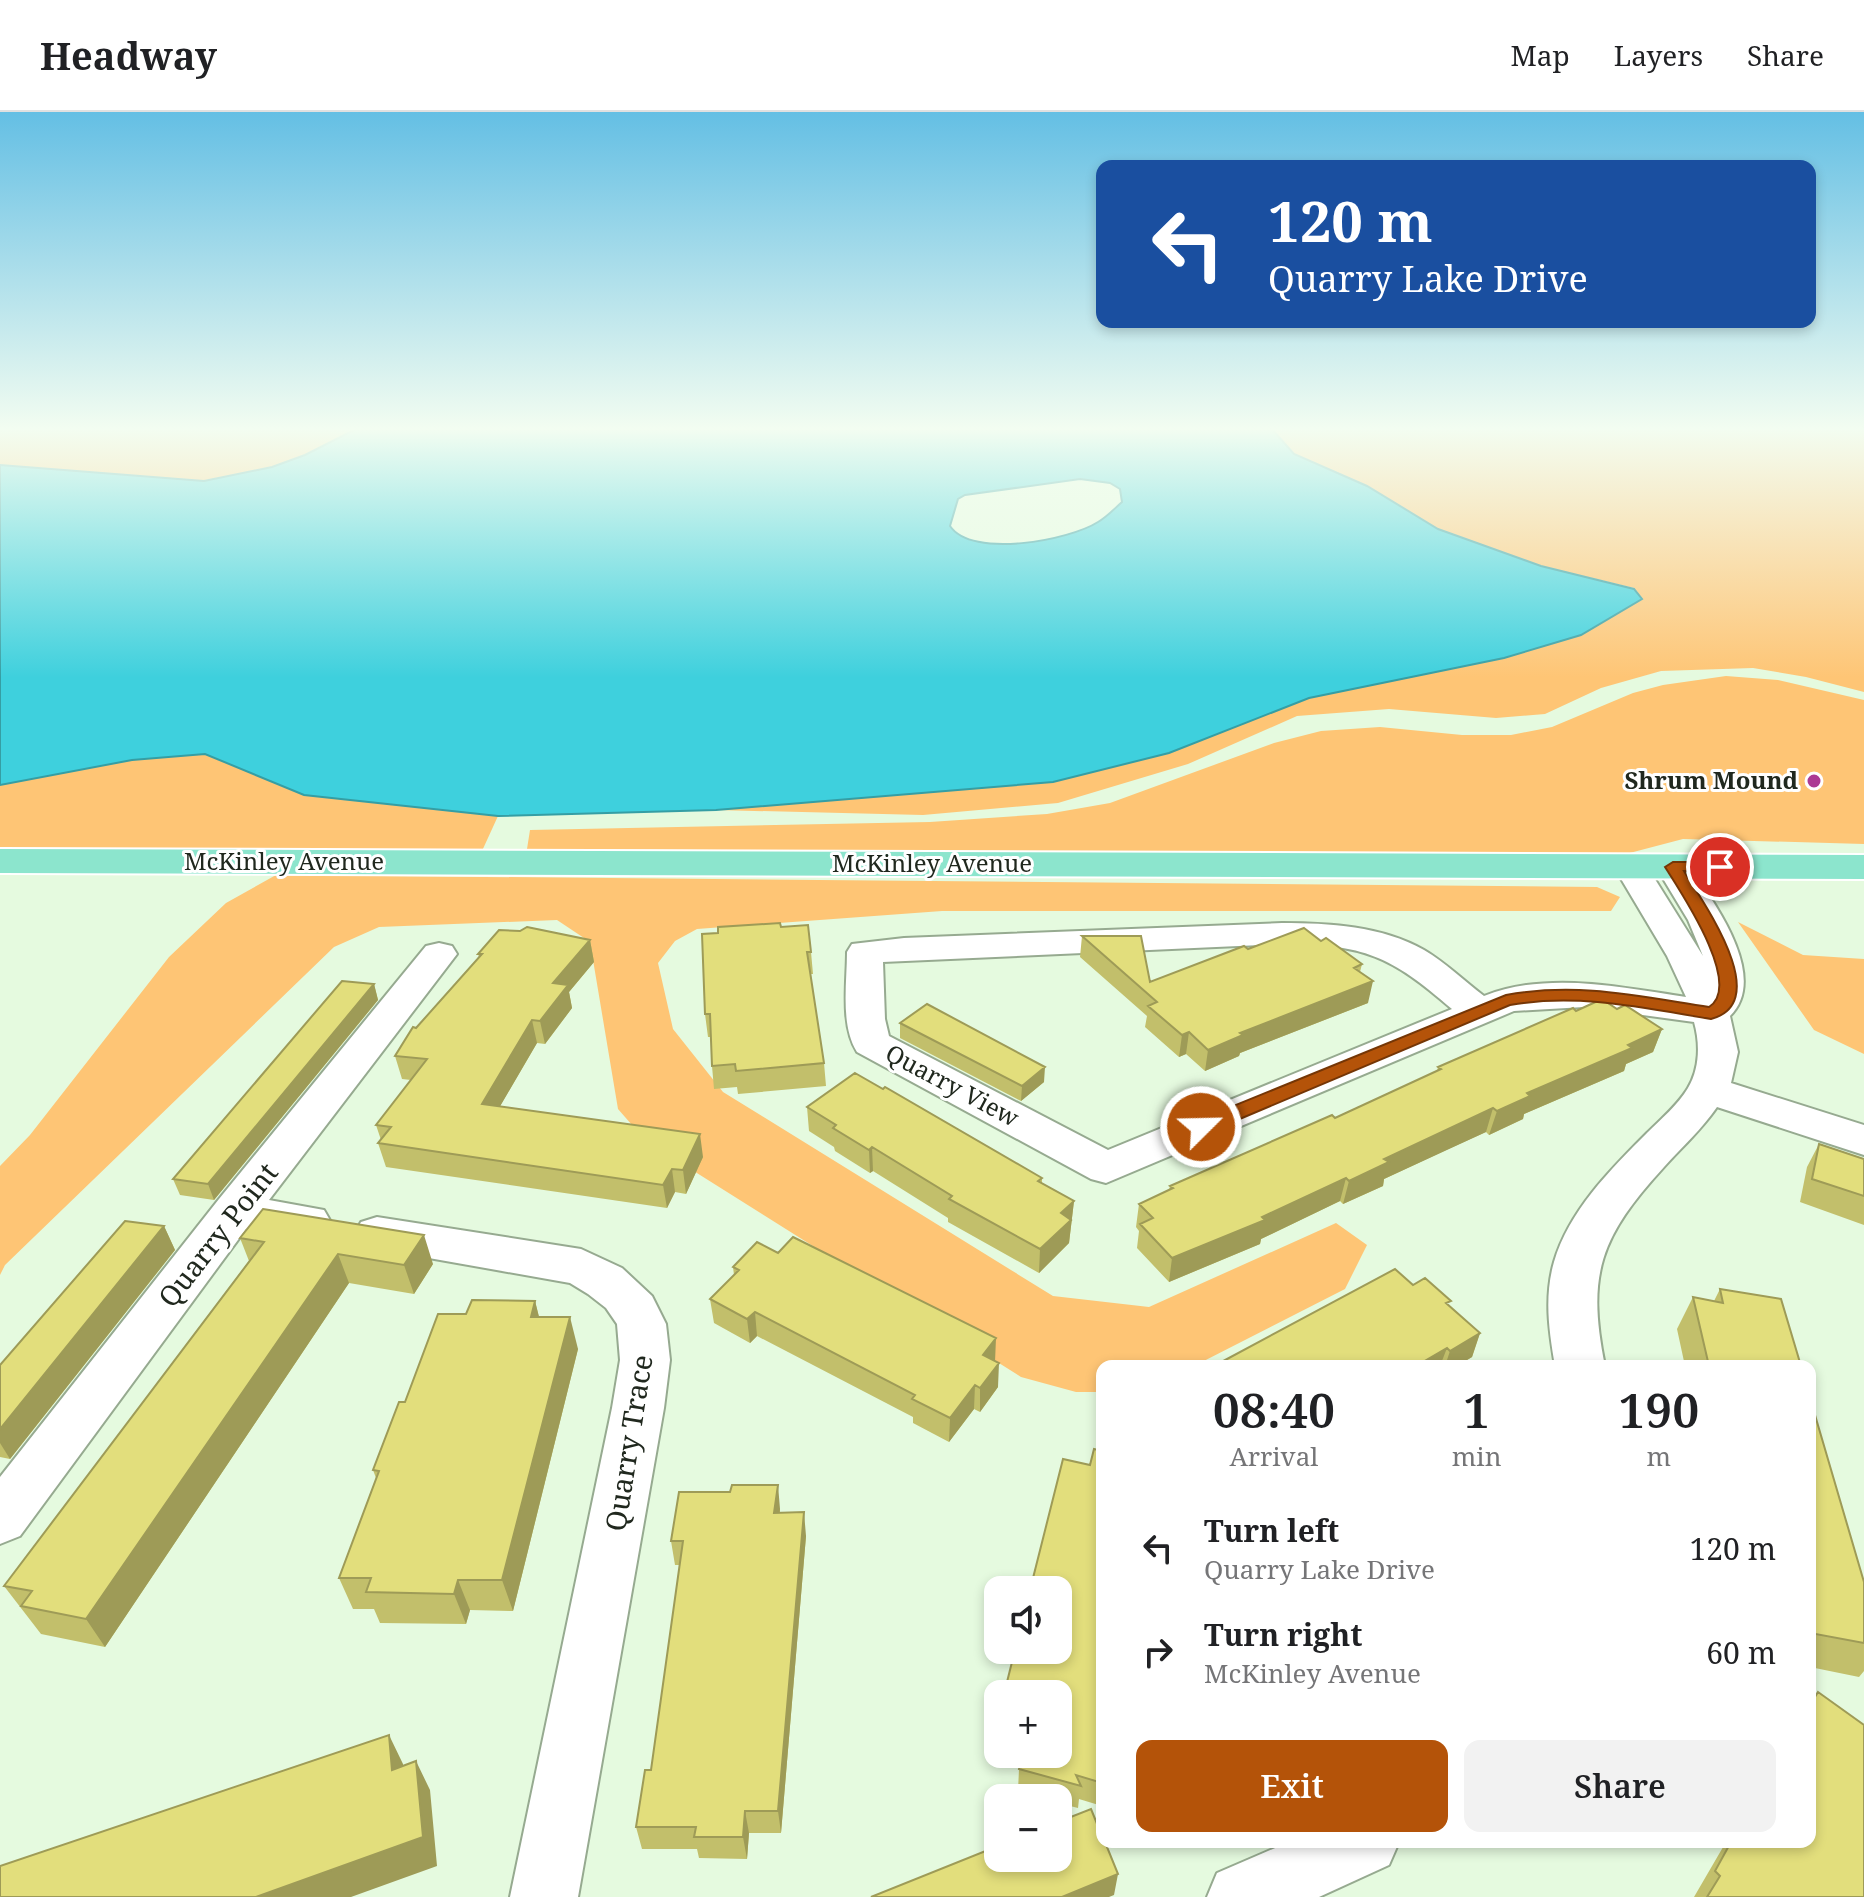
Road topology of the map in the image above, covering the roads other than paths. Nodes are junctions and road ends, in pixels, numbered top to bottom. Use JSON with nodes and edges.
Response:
{"nodes":[{"id":1,"x":0,"y":861,"type":"edge"},
{"id":2,"x":1631,"y":867,"type":"junction"},
{"id":3,"x":1673,"y":867,"type":"junction"},
{"id":4,"x":1864,"y":867,"type":"edge"},
{"id":5,"x":439,"y":954,"type":"dead end"},
{"id":6,"x":1477,"y":1010,"type":"junction"},
{"id":7,"x":1711,"y":1013,"type":"junction"},
{"id":8,"x":1708,"y":1090,"type":"junction"},
{"id":9,"x":1864,"y":1140,"type":"edge"},
{"id":10,"x":235,"y":1211,"type":"junction"},
{"id":11,"x":1579,"y":1360,"type":"edge"},
{"id":12,"x":0,"y":1519,"type":"edge"},
{"id":13,"x":1352,"y":1848,"type":"edge"},
{"id":14,"x":544,"y":1897,"type":"edge"},
{"id":15,"x":1241,"y":1897,"type":"edge"}],
"edges":[{"from":1,"to":2,"type":"main road","name":"McKinley Avenue"},
{"from":2,"to":3,"type":"main road","name":"McKinley Avenue"},
{"from":2,"to":7,"type":"street"},
{"from":3,"to":4,"type":"main road","name":"McKinley Avenue"},
{"from":3,"to":7,"type":"street"},
{"from":5,"to":10,"type":"street","name":"Quarry Point"},
{"from":6,"to":6,"type":"street","name":"Quarry View"},
{"from":6,"to":7,"type":"street","name":"Quarry View"},
{"from":7,"to":8,"type":"street"},
{"from":8,"to":9,"type":"street"},
{"from":8,"to":11,"type":"street"},
{"from":10,"to":12,"type":"street","name":"Quarry Point"},
{"from":10,"to":14,"type":"street","name":"Quarry Trace"},
{"from":13,"to":15,"type":"street"}]}
